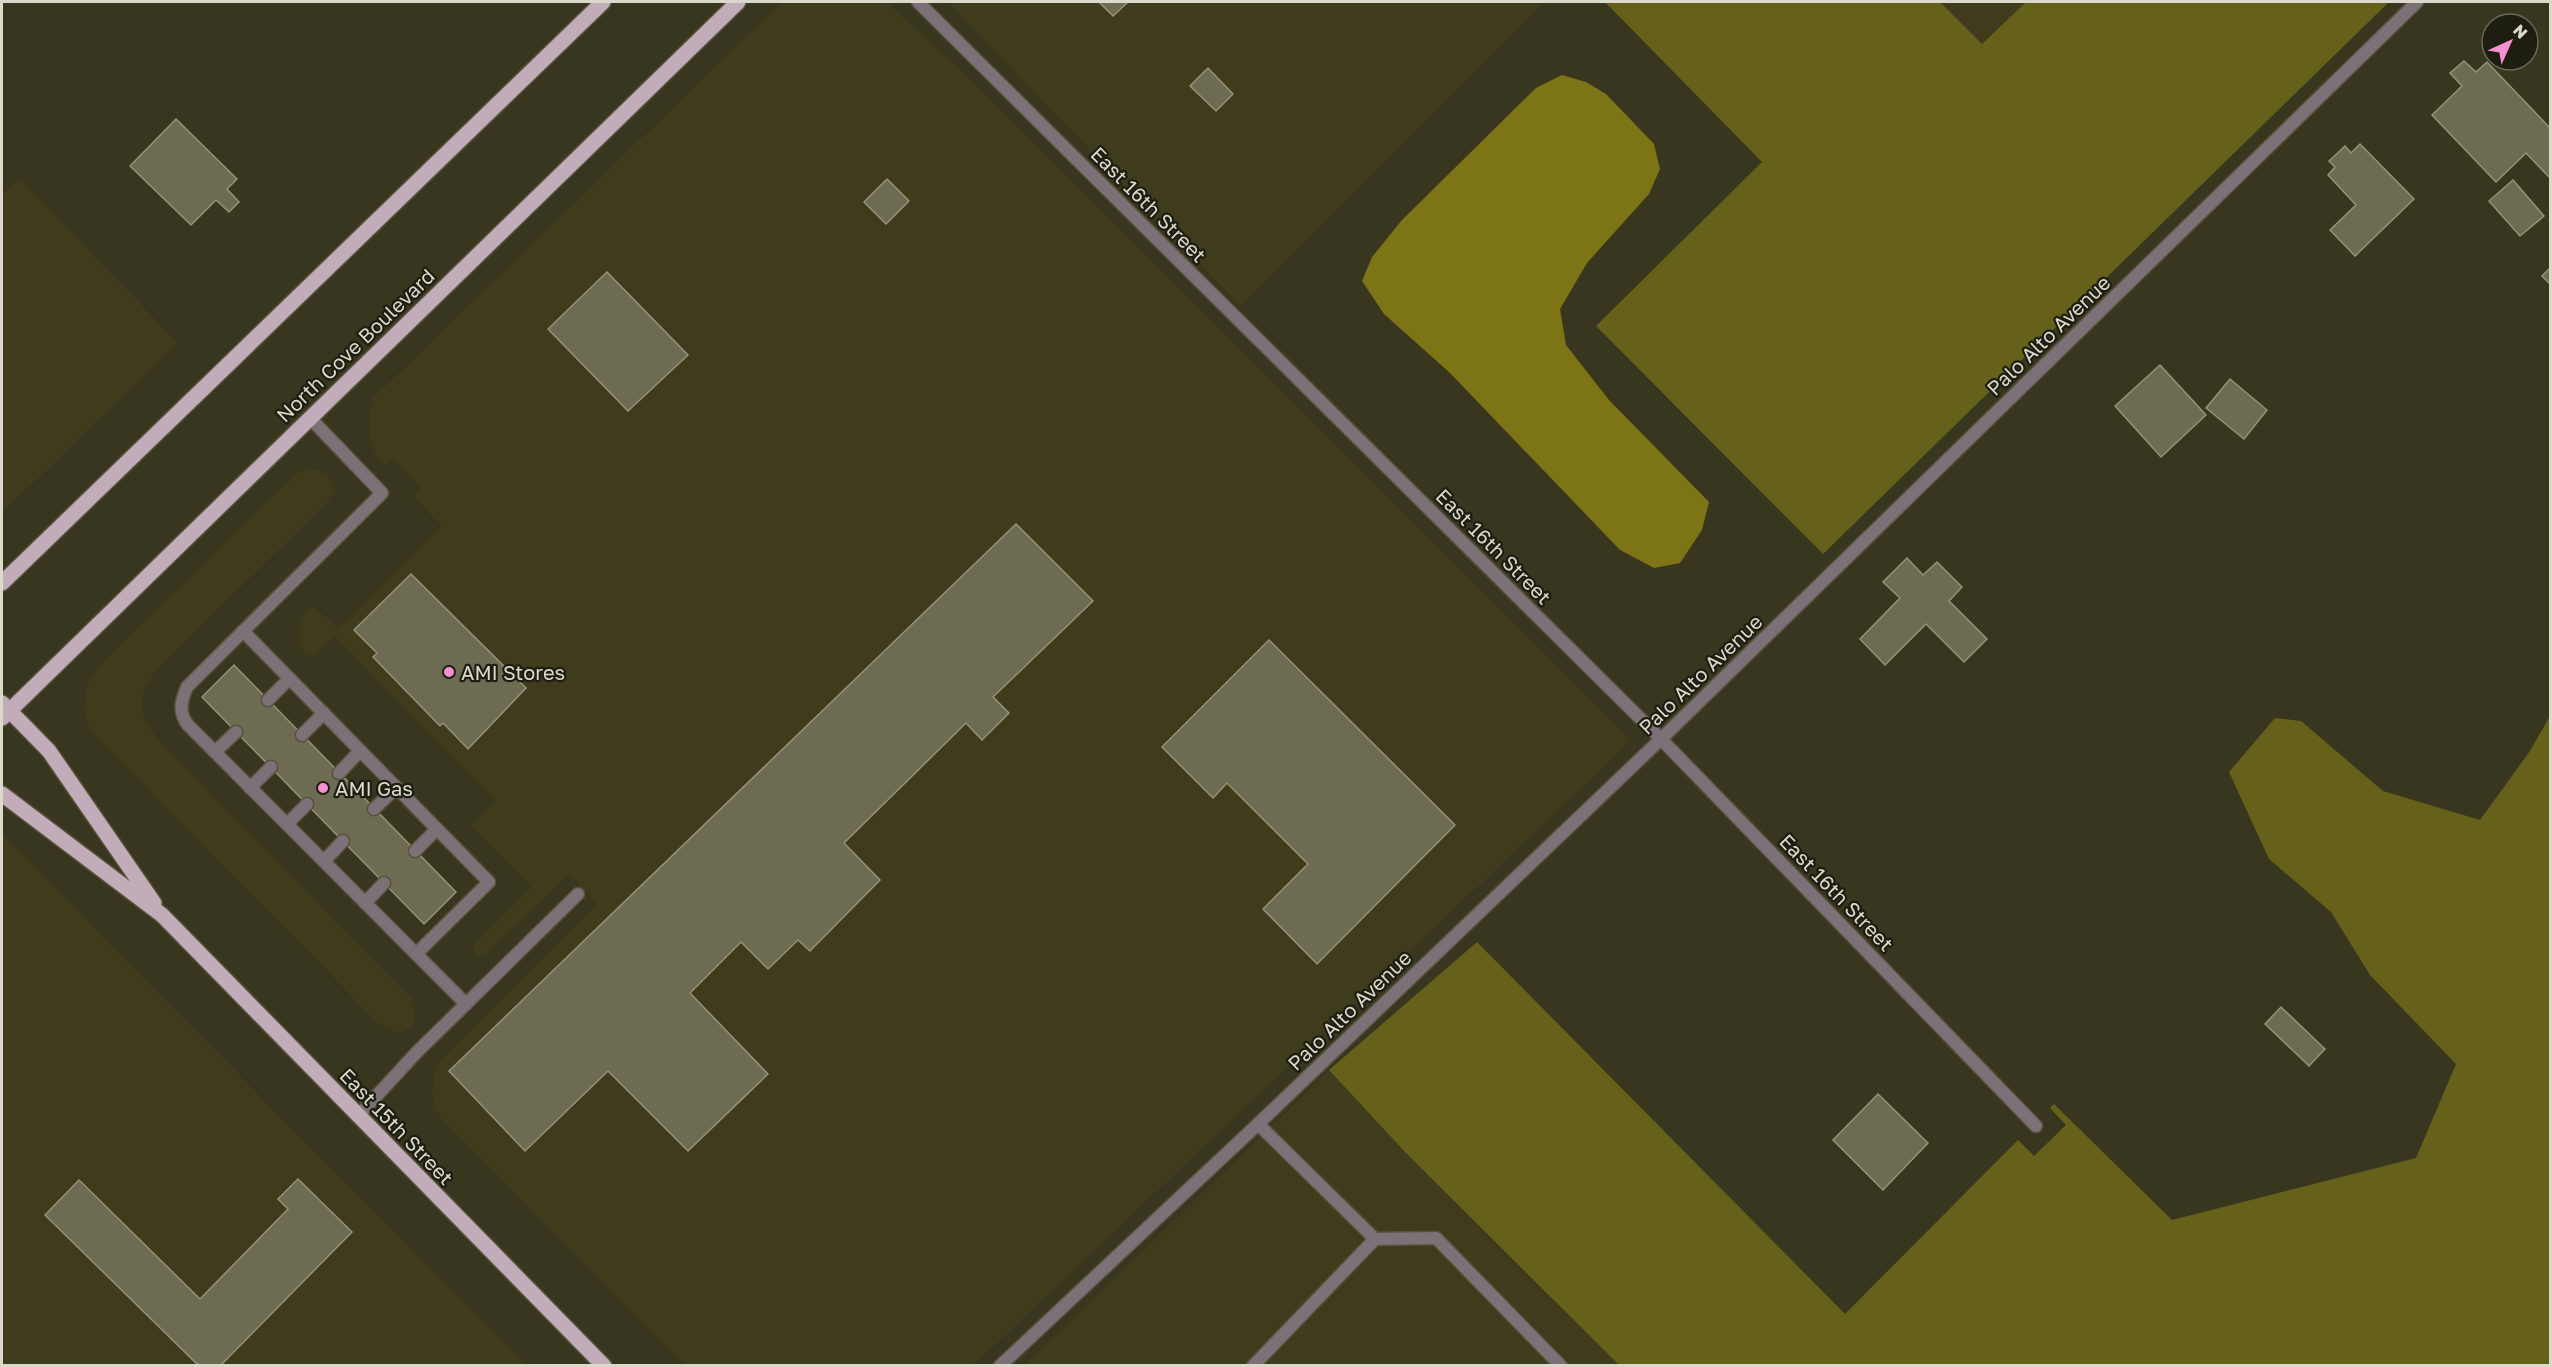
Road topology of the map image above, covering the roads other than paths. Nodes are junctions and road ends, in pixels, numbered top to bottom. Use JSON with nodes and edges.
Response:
{"nodes":[{"id":1,"x":603,"y":2,"type":"edge"},
{"id":2,"x":738,"y":2,"type":"edge"},
{"id":3,"x":918,"y":2,"type":"edge"},
{"id":4,"x":2417,"y":2,"type":"edge"},
{"id":5,"x":310,"y":418,"type":"junction"},
{"id":6,"x":2,"y":584,"type":"edge"},
{"id":7,"x":243,"y":631,"type":"junction"},
{"id":8,"x":289,"y":679,"type":"junction"},
{"id":9,"x":268,"y":700,"type":"dead end"},
{"id":10,"x":4,"y":710,"type":"edge"},
{"id":11,"x":324,"y":713,"type":"junction"},
{"id":12,"x":236,"y":732,"type":"dead end"},
{"id":13,"x":302,"y":735,"type":"dead end"},
{"id":14,"x":1661,"y":739,"type":"junction"},
{"id":15,"x":360,"y":751,"type":"junction"},
{"id":16,"x":215,"y":752,"type":"junction"},
{"id":17,"x":271,"y":767,"type":"dead end"},
{"id":18,"x":339,"y":773,"type":"dead end"},
{"id":19,"x":250,"y":788,"type":"junction"},
{"id":20,"x":396,"y":788,"type":"junction"},
{"id":21,"x":2,"y":794,"type":"edge"},
{"id":22,"x":307,"y":804,"type":"dead end"},
{"id":23,"x":374,"y":809,"type":"dead end"},
{"id":24,"x":287,"y":825,"type":"junction"},
{"id":25,"x":437,"y":830,"type":"junction"},
{"id":26,"x":343,"y":841,"type":"dead end"},
{"id":27,"x":415,"y":851,"type":"dead end"},
{"id":28,"x":324,"y":861,"type":"junction"},
{"id":29,"x":384,"y":883,"type":"dead end"},
{"id":30,"x":578,"y":894,"type":"dead end"},
{"id":31,"x":365,"y":903,"type":"junction"},
{"id":32,"x":162,"y":915,"type":"junction"},
{"id":33,"x":416,"y":954,"type":"junction"},
{"id":34,"x":466,"y":1004,"type":"junction"},
{"id":35,"x":358,"y":1116,"type":"junction"},
{"id":36,"x":1258,"y":1124,"type":"junction"},
{"id":37,"x":2036,"y":1126,"type":"dead end"},
{"id":38,"x":1375,"y":1239,"type":"junction"},
{"id":39,"x":604,"y":1365,"type":"edge"},
{"id":40,"x":1000,"y":1365,"type":"edge"},
{"id":41,"x":1252,"y":1365,"type":"edge"},
{"id":42,"x":1561,"y":1365,"type":"edge"}],
"edges":[{"from":1,"to":6,"type":"main road"},
{"from":2,"to":5,"type":"main road","name":"North Cove Boulevard"},
{"from":3,"to":14,"type":"street","name":"East 16th Street"},
{"from":4,"to":14,"type":"street","name":"Palo Alto Avenue"},
{"from":5,"to":7,"type":"street"},
{"from":5,"to":10,"type":"main road","name":"North Cove Boulevard"},
{"from":7,"to":8,"type":"street"},
{"from":7,"to":16,"type":"street"},
{"from":8,"to":9,"type":"street"},
{"from":8,"to":11,"type":"street"},
{"from":10,"to":32,"type":"main road","name":"East 15th Street"},
{"from":11,"to":13,"type":"street"},
{"from":11,"to":15,"type":"street"},
{"from":12,"to":16,"type":"street"},
{"from":14,"to":36,"type":"street","name":"Palo Alto Avenue"},
{"from":14,"to":37,"type":"street","name":"East 16th Street"},
{"from":15,"to":18,"type":"street"},
{"from":15,"to":20,"type":"street"},
{"from":16,"to":19,"type":"street"},
{"from":17,"to":19,"type":"street"},
{"from":19,"to":24,"type":"street"},
{"from":20,"to":23,"type":"street"},
{"from":20,"to":25,"type":"street"},
{"from":21,"to":32,"type":"main road","name":"East 15th Street"},
{"from":22,"to":24,"type":"street"},
{"from":24,"to":28,"type":"street"},
{"from":25,"to":27,"type":"street"},
{"from":25,"to":33,"type":"street"},
{"from":26,"to":28,"type":"street"},
{"from":28,"to":31,"type":"street"},
{"from":29,"to":31,"type":"street"},
{"from":30,"to":34,"type":"street"},
{"from":31,"to":33,"type":"street"},
{"from":32,"to":35,"type":"main road","name":"East 15th Street"},
{"from":33,"to":34,"type":"street"},
{"from":34,"to":35,"type":"street"},
{"from":35,"to":39,"type":"main road","name":"East 15th Street"},
{"from":36,"to":38,"type":"street"},
{"from":36,"to":40,"type":"street","name":"Palo Alto Avenue"},
{"from":38,"to":41,"type":"street"},
{"from":38,"to":42,"type":"street"}]}
